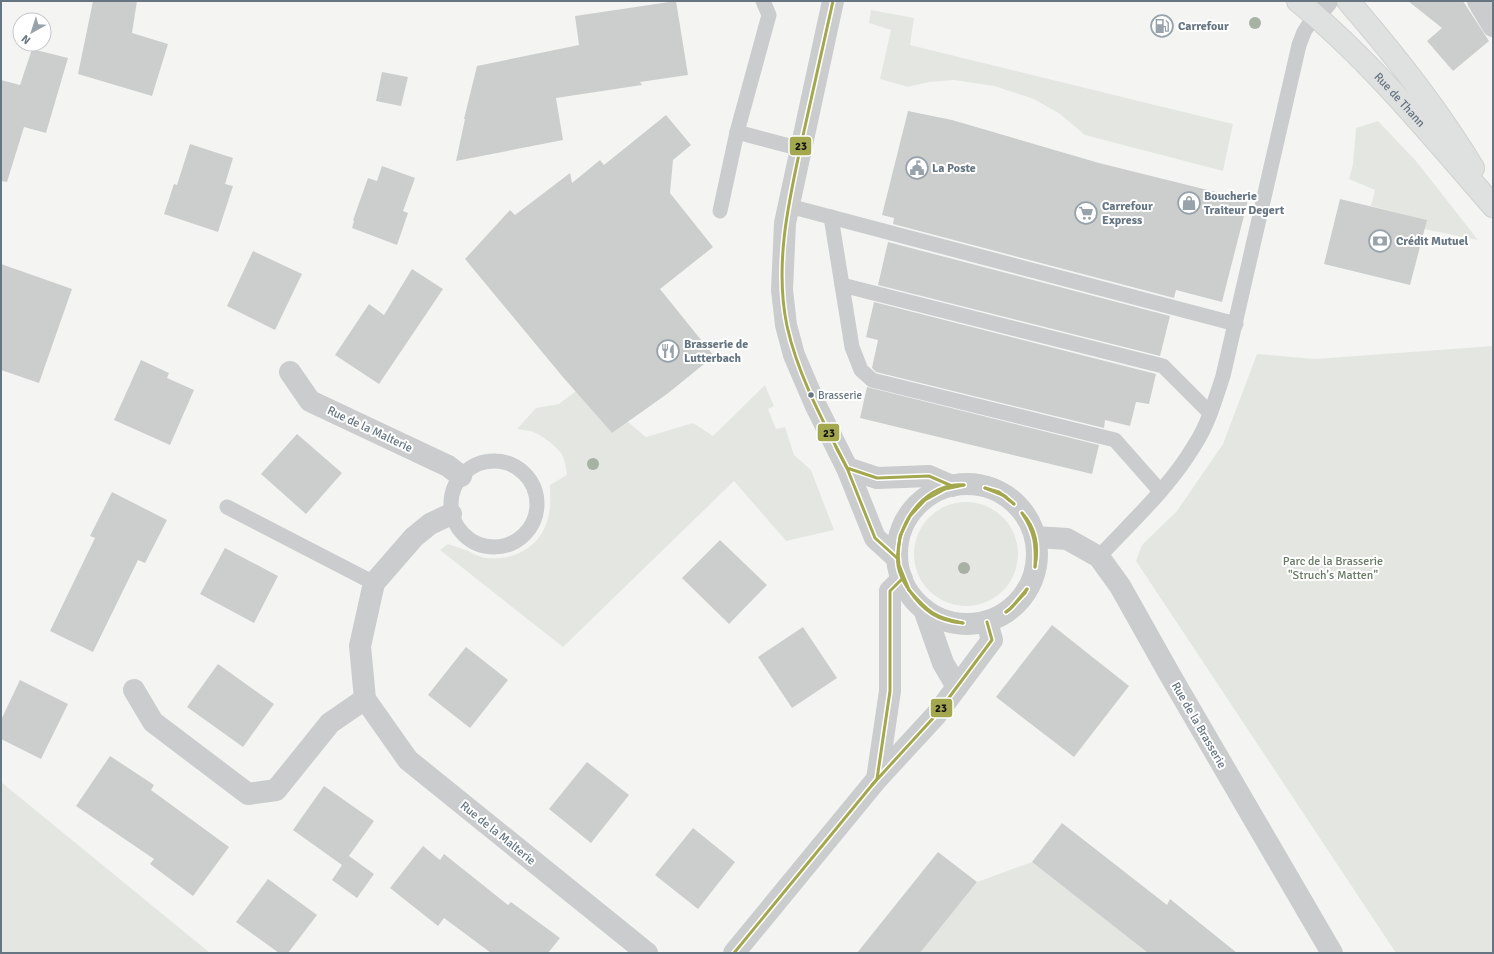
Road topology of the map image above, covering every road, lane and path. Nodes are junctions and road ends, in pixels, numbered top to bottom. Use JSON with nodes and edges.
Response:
{"nodes":[{"id":1,"x":763,"y":1,"type":"edge"},
{"id":2,"x":833,"y":1,"type":"edge"},
{"id":3,"x":1298,"y":1,"type":"edge"},
{"id":4,"x":1348,"y":1,"type":"edge"},
{"id":5,"x":1478,"y":1,"type":"edge"},
{"id":6,"x":1321,"y":8,"type":"edge"},
{"id":7,"x":1493,"y":26,"type":"edge"},
{"id":8,"x":737,"y":132,"type":"junction"},
{"id":9,"x":800,"y":149,"type":"junction"},
{"id":10,"x":1493,"y":200,"type":"edge"},
{"id":11,"x":789,"y":206,"type":"junction"},
{"id":12,"x":1493,"y":206,"type":"edge"},
{"id":13,"x":720,"y":211,"type":"dead end"},
{"id":14,"x":831,"y":217,"type":"junction"},
{"id":15,"x":842,"y":285,"type":"junction"},
{"id":16,"x":1236,"y":324,"type":"junction"},
{"id":17,"x":290,"y":372,"type":"dead end"},
{"id":18,"x":1210,"y":413,"type":"junction"},
{"id":19,"x":847,"y":468,"type":"junction"},
{"id":20,"x":460,"y":476,"type":"junction"},
{"id":21,"x":952,"y":486,"type":"junction"},
{"id":22,"x":1160,"y":492,"type":"junction"},
{"id":23,"x":228,"y":507,"type":"dead end"},
{"id":24,"x":452,"y":514,"type":"junction"},
{"id":25,"x":1036,"y":537,"type":"junction"},
{"id":26,"x":1099,"y":557,"type":"junction"},
{"id":27,"x":897,"y":558,"type":"junction"},
{"id":28,"x":902,"y":579,"type":"junction"},
{"id":29,"x":374,"y":583,"type":"junction"},
{"id":30,"x":924,"y":609,"type":"junction"},
{"id":31,"x":987,"y":622,"type":"junction"},
{"id":32,"x":958,"y":687,"type":"junction"},
{"id":33,"x":134,"y":690,"type":"dead end"},
{"id":34,"x":365,"y":699,"type":"junction"},
{"id":35,"x":877,"y":779,"type":"junction"},
{"id":36,"x":647,"y":953,"type":"edge"},
{"id":37,"x":734,"y":953,"type":"edge"},
{"id":38,"x":1332,"y":953,"type":"edge"}],
"edges":[{"from":1,"to":8,"type":"lane"},
{"from":2,"to":9,"type":"street"},
{"from":3,"to":6,"type":"main road","name":"Rue de Thann"},
{"from":4,"to":10,"type":"main road","name":"Rue de Thann"},
{"from":5,"to":7,"type":"street"},
{"from":6,"to":12,"type":"main road","name":"Rue de Thann"},
{"from":6,"to":16,"type":"lane"},
{"from":8,"to":9,"type":"lane"},
{"from":8,"to":13,"type":"lane"},
{"from":9,"to":11,"type":"street"},
{"from":11,"to":14,"type":"lane"},
{"from":11,"to":19,"type":"street"},
{"from":14,"to":15,"type":"lane"},
{"from":14,"to":16,"type":"lane"},
{"from":15,"to":18,"type":"lane"},
{"from":15,"to":22,"type":"lane"},
{"from":16,"to":18,"type":"lane"},
{"from":17,"to":20,"type":"street","name":"Rue de la Malterie"},
{"from":18,"to":22,"type":"lane"},
{"from":19,"to":21,"type":"street"},
{"from":19,"to":27,"type":"street"},
{"from":20,"to":24,"type":"lane"},
{"from":20,"to":24,"type":"lane"},
{"from":21,"to":25,"type":"street"},
{"from":21,"to":27,"type":"street"},
{"from":22,"to":26,"type":"lane"},
{"from":23,"to":29,"type":"lane"},
{"from":24,"to":29,"type":"street","name":"Rue de la Malterie"},
{"from":25,"to":26,"type":"street","name":"Rue de la Brasserie"},
{"from":25,"to":31,"type":"street"},
{"from":26,"to":38,"type":"street","name":"Rue de la Brasserie"},
{"from":27,"to":28,"type":"street"},
{"from":28,"to":30,"type":"street"},
{"from":28,"to":35,"type":"street"},
{"from":29,"to":34,"type":"street","name":"Rue de la Malterie"},
{"from":30,"to":31,"type":"street"},
{"from":30,"to":32,"type":"street"},
{"from":31,"to":32,"type":"street"},
{"from":32,"to":35,"type":"street"},
{"from":33,"to":34,"type":"street"},
{"from":34,"to":36,"type":"street","name":"Rue de la Malterie"},
{"from":35,"to":37,"type":"street"}]}
